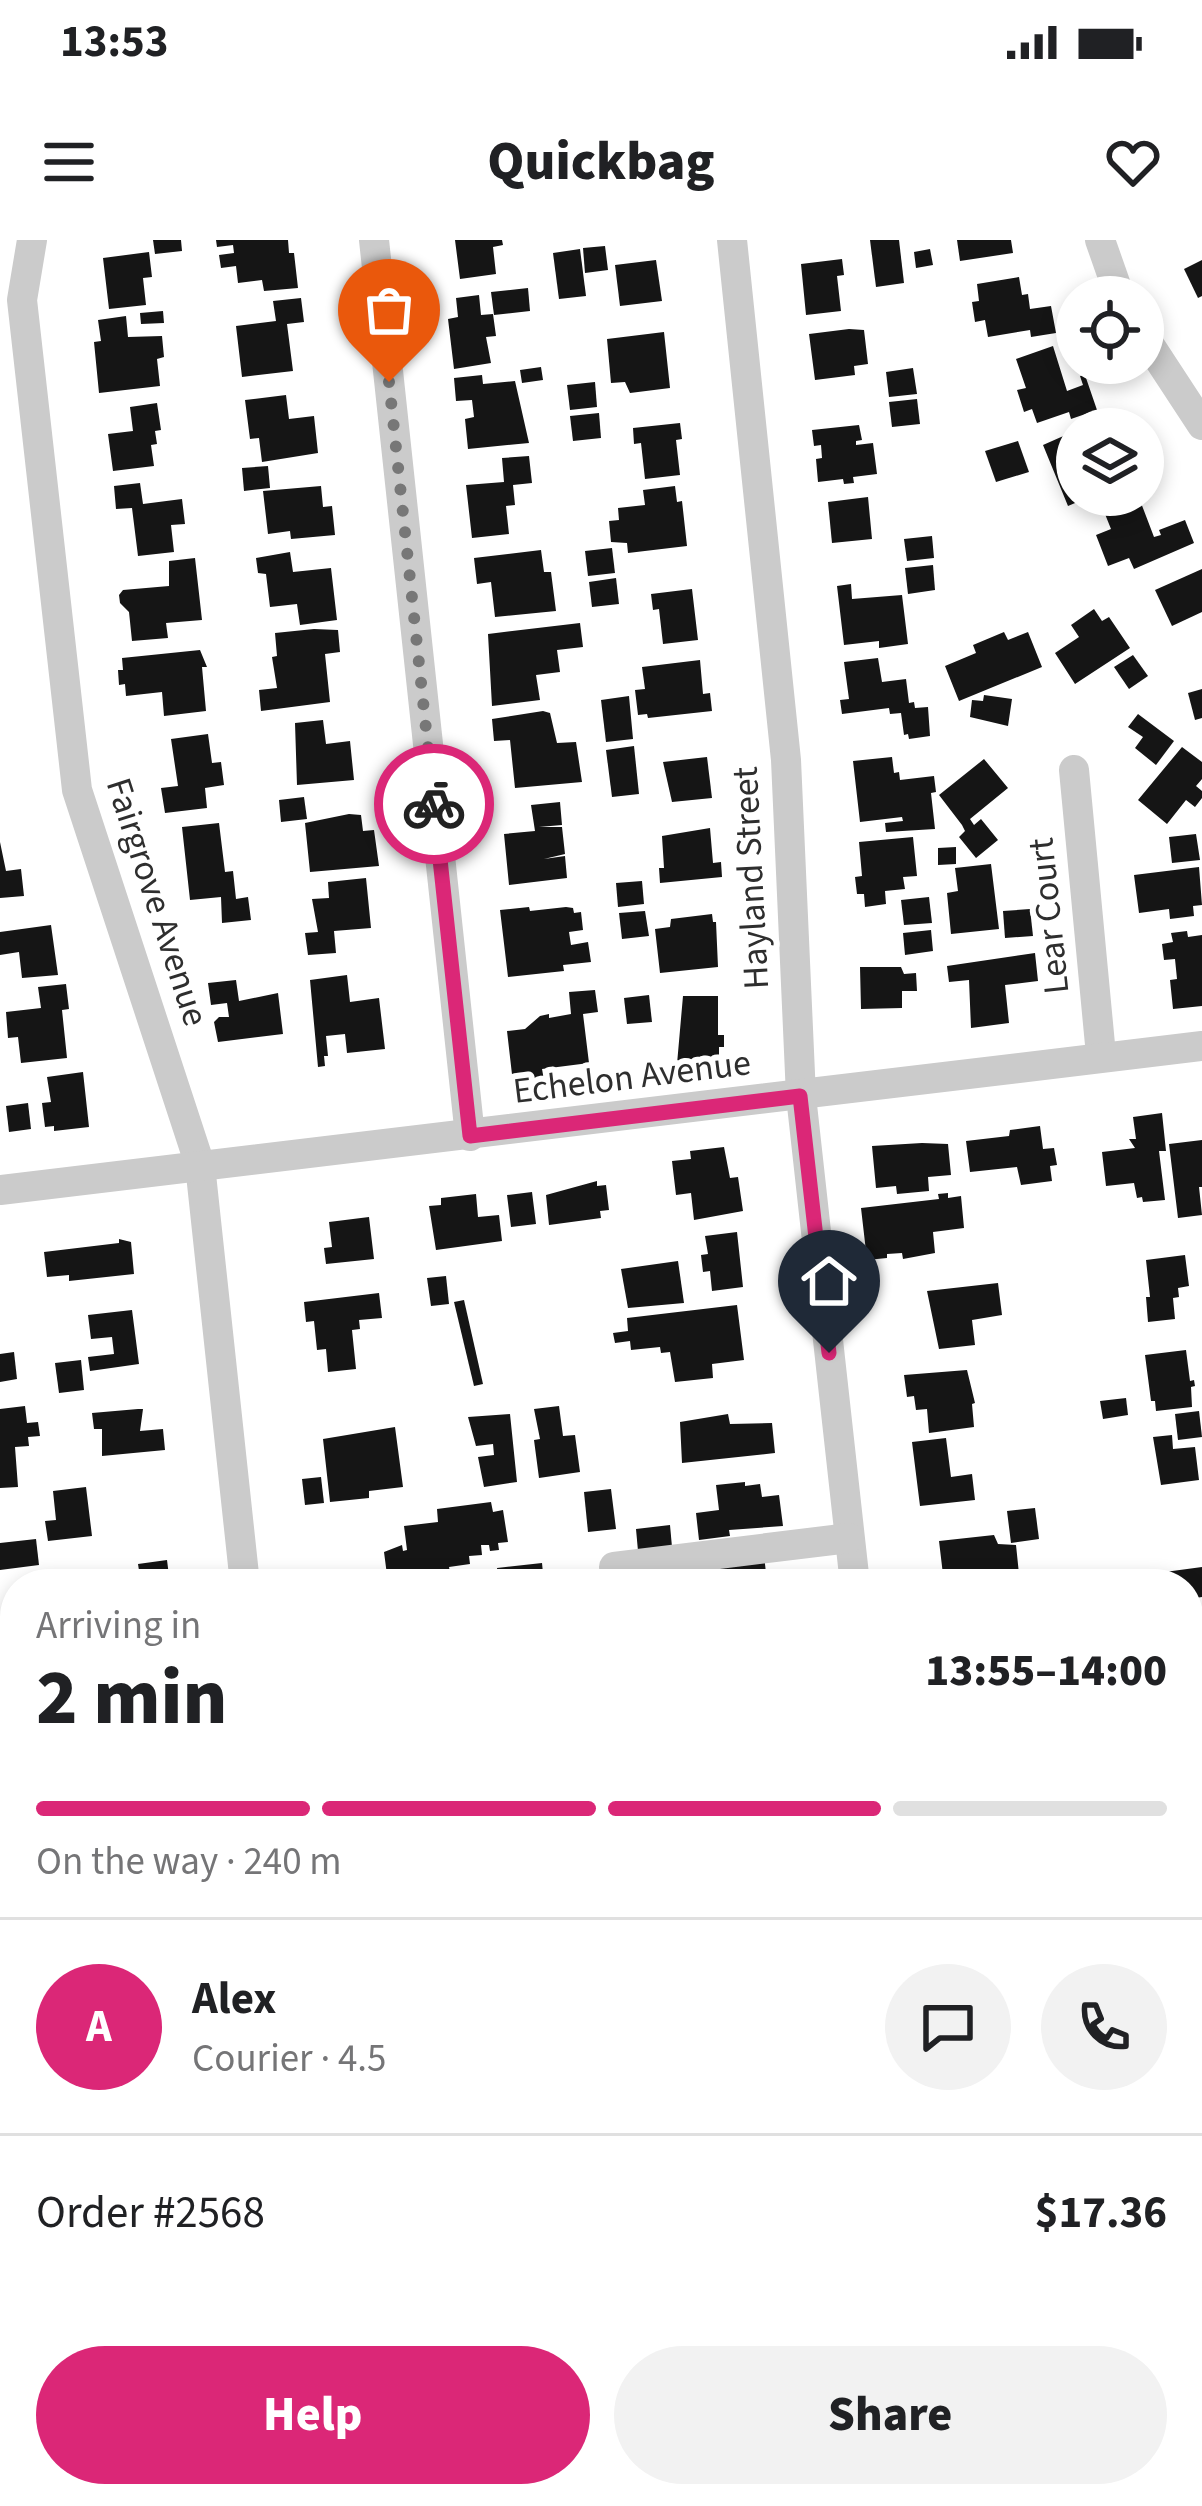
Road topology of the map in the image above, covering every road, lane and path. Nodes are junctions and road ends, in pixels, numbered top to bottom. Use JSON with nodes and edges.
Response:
{"nodes":[{"id":1,"x":32,"y":240,"type":"edge"},
{"id":2,"x":374,"y":240,"type":"edge"},
{"id":3,"x":732,"y":240,"type":"edge"},
{"id":4,"x":1100,"y":240,"type":"edge"},
{"id":5,"x":1113,"y":276,"type":"edge"},
{"id":6,"x":1164,"y":367,"type":"edge"},
{"id":7,"x":1202,"y":425,"type":"edge"},
{"id":8,"x":1073,"y":770,"type":"dead end"},
{"id":9,"x":1202,"y":1046,"type":"edge"},
{"id":10,"x":1101,"y":1055,"type":"junction"},
{"id":11,"x":800,"y":1096,"type":"junction"},
{"id":12,"x":470,"y":1136,"type":"junction"},
{"id":13,"x":200,"y":1165,"type":"junction"},
{"id":14,"x":0,"y":1190,"type":"edge"},
{"id":15,"x":849,"y":1538,"type":"junction"},
{"id":16,"x":614,"y":1567,"type":"dead end"},
{"id":17,"x":243,"y":1569,"type":"edge"},
{"id":18,"x":852,"y":1569,"type":"edge"}],
"edges":[{"from":1,"to":13,"type":"street","name":"Fairgrove Avenue"},
{"from":2,"to":12,"type":"street"},
{"from":3,"to":11,"type":"street","name":"Hayland Street"},
{"from":4,"to":5,"type":"street"},
{"from":6,"to":7,"type":"street"},
{"from":8,"to":10,"type":"street","name":"Lear Court"},
{"from":9,"to":10,"type":"street","name":"Echelon Avenue"},
{"from":10,"to":11,"type":"street","name":"Echelon Avenue"},
{"from":11,"to":12,"type":"street","name":"Echelon Avenue"},
{"from":11,"to":15,"type":"street","name":"Hayland Street"},
{"from":12,"to":13,"type":"street","name":"Echelon Avenue"},
{"from":13,"to":14,"type":"street","name":"Echelon Avenue"},
{"from":13,"to":17,"type":"street","name":"Fairgrove Avenue"},
{"from":15,"to":16,"type":"street"},
{"from":15,"to":18,"type":"street","name":"Hayland Street"}]}
